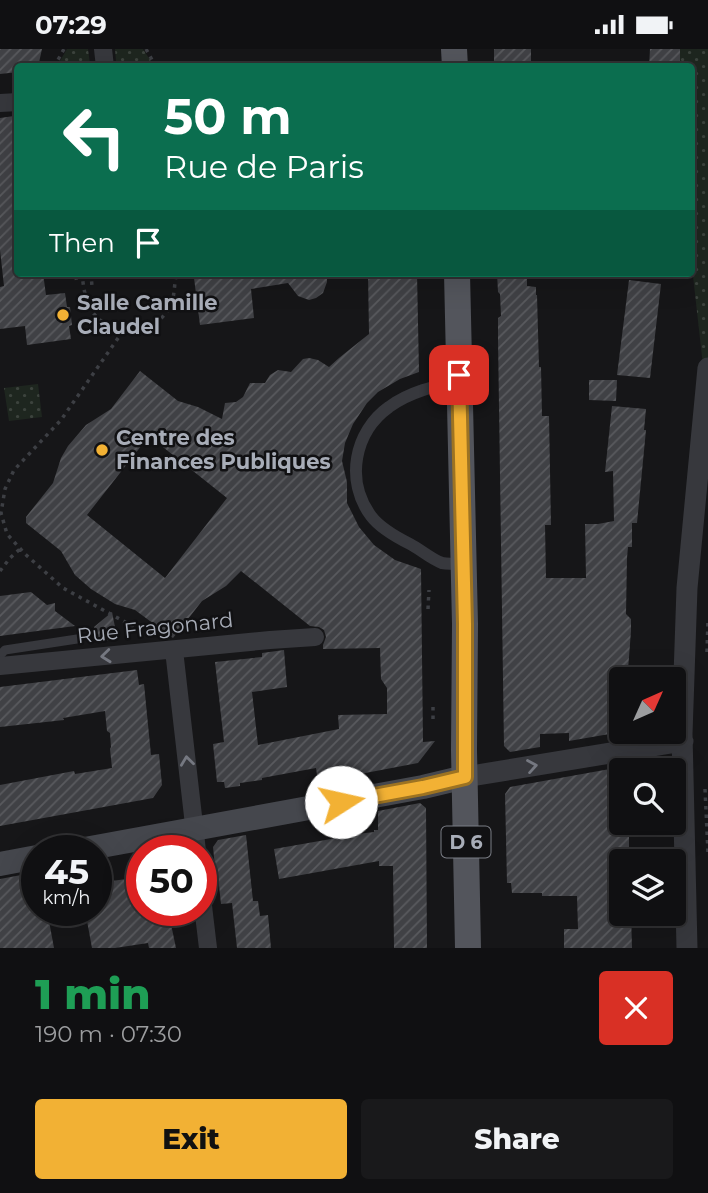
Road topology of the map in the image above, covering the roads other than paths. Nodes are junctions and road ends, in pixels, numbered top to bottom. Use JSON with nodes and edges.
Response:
{"nodes":[{"id":1,"x":457,"y":277,"type":"edge"},
{"id":2,"x":459,"y":381,"type":"junction"},
{"id":3,"x":707,"y":382,"type":"edge"},
{"id":4,"x":463,"y":564,"type":"junction"},
{"id":5,"x":315,"y":637,"type":"dead end"},
{"id":6,"x":77,"y":639,"type":"dead end"},
{"id":7,"x":174,"y":650,"type":"junction"},
{"id":8,"x":0,"y":655,"type":"edge"},
{"id":9,"x":0,"y":666,"type":"edge"},
{"id":10,"x":685,"y":667,"type":"edge"},
{"id":11,"x":665,"y":744,"type":"edge"},
{"id":12,"x":683,"y":744,"type":"edge"},
{"id":13,"x":465,"y":777,"type":"junction"},
{"id":14,"x":195,"y":835,"type":"edge"},
{"id":15,"x":217,"y":835,"type":"edge"},
{"id":16,"x":21,"y":860,"type":"edge"},
{"id":17,"x":0,"y":864,"type":"edge"},
{"id":18,"x":205,"y":926,"type":"edge"},
{"id":19,"x":208,"y":948,"type":"edge"},
{"id":20,"x":468,"y":948,"type":"edge"},
{"id":21,"x":687,"y":948,"type":"edge"}],
"edges":[{"from":1,"to":2,"type":"main road","number":"D 6"},
{"from":2,"to":4,"type":"main road","number":"D 6"},
{"from":2,"to":4,"type":"street"},
{"from":3,"to":10,"type":"street"},
{"from":4,"to":13,"type":"main road","number":"D 6"},
{"from":5,"to":7,"type":"street","name":"Rue Fragonard"},
{"from":6,"to":8,"type":"lane"},
{"from":7,"to":9,"type":"street","name":"Rue Fragonard","one_way":true},
{"from":14,"to":7,"type":"street","one_way":true},
{"from":13,"to":11,"type":"street","one_way":true},
{"from":12,"to":21,"type":"street"},
{"from":13,"to":15,"type":"main road"},
{"from":13,"to":20,"type":"main road","number":"D 6"},
{"from":16,"to":17,"type":"main road"},
{"from":18,"to":19,"type":"street"}]}
